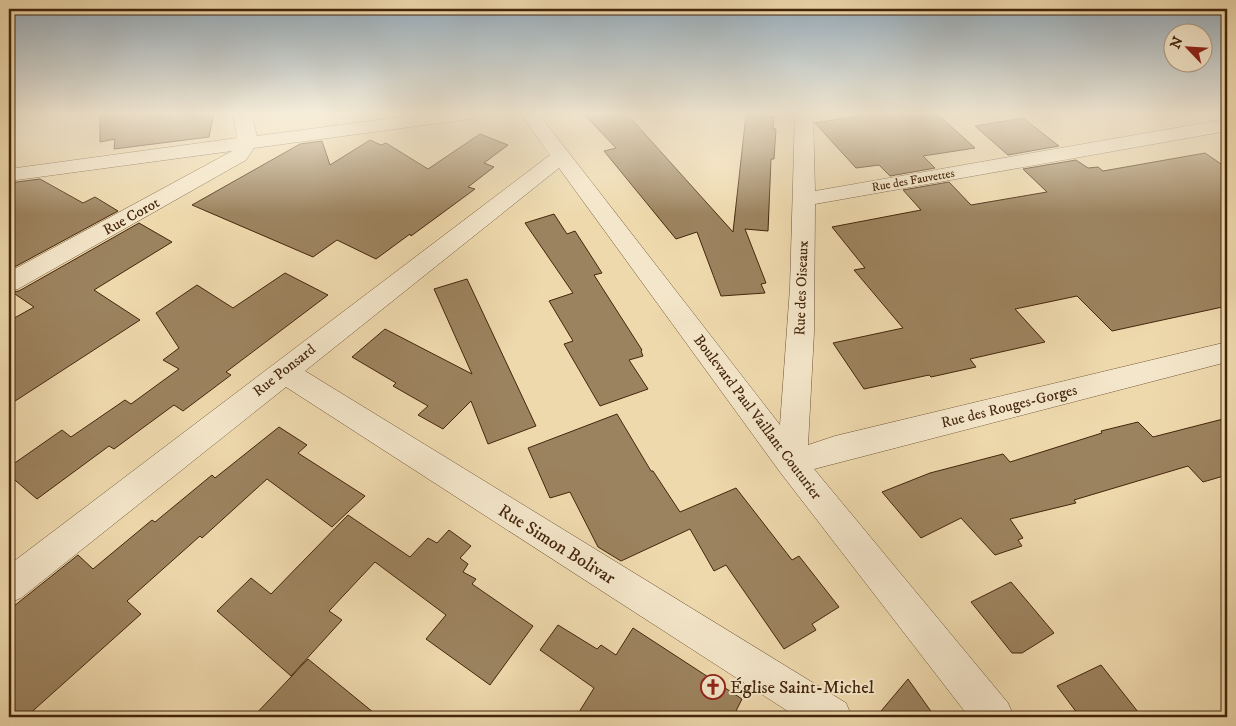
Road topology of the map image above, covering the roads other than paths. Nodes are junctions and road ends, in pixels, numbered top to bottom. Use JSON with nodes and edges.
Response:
{"nodes":[{"id":1,"x":213,"y":147,"type":"edge"},
{"id":2,"x":245,"y":147,"type":"edge"},
{"id":3,"x":555,"y":147,"type":"edge"},
{"id":4,"x":804,"y":147,"type":"edge"},
{"id":5,"x":1102,"y":147,"type":"edge"},
{"id":6,"x":562,"y":156,"type":"junction"},
{"id":7,"x":9,"y":175,"type":"edge"},
{"id":8,"x":805,"y":199,"type":"junction"},
{"id":9,"x":9,"y":283,"type":"edge"},
{"id":10,"x":1227,"y":352,"type":"edge"},
{"id":11,"x":283,"y":371,"type":"junction"},
{"id":12,"x":791,"y":462,"type":"junction"},
{"id":13,"x":9,"y":586,"type":"edge"},
{"id":14,"x":832,"y":717,"type":"edge"},
{"id":15,"x":994,"y":717,"type":"edge"}],
"edges":[{"from":1,"to":7,"type":"street"},
{"from":2,"to":9,"type":"street","name":"Rue Corot"},
{"from":3,"to":6,"type":"street","name":"Boulevard Paul Vaillant Couturier"},
{"from":4,"to":8,"type":"street","name":"Rue des Oiseaux"},
{"from":5,"to":8,"type":"street","name":"Rue des Fauvettes"},
{"from":6,"to":11,"type":"street","name":"Rue Ponsard"},
{"from":6,"to":12,"type":"street","name":"Boulevard Paul Vaillant Couturier"},
{"from":8,"to":12,"type":"street","name":"Rue des Oiseaux"},
{"from":10,"to":12,"type":"street","name":"Rue des Rouges-Gorges"},
{"from":11,"to":13,"type":"street","name":"Rue Ponsard"},
{"from":11,"to":14,"type":"street","name":"Rue Simon Bolivar"},
{"from":12,"to":15,"type":"street","name":"Boulevard Paul Vaillant Couturier"}]}
